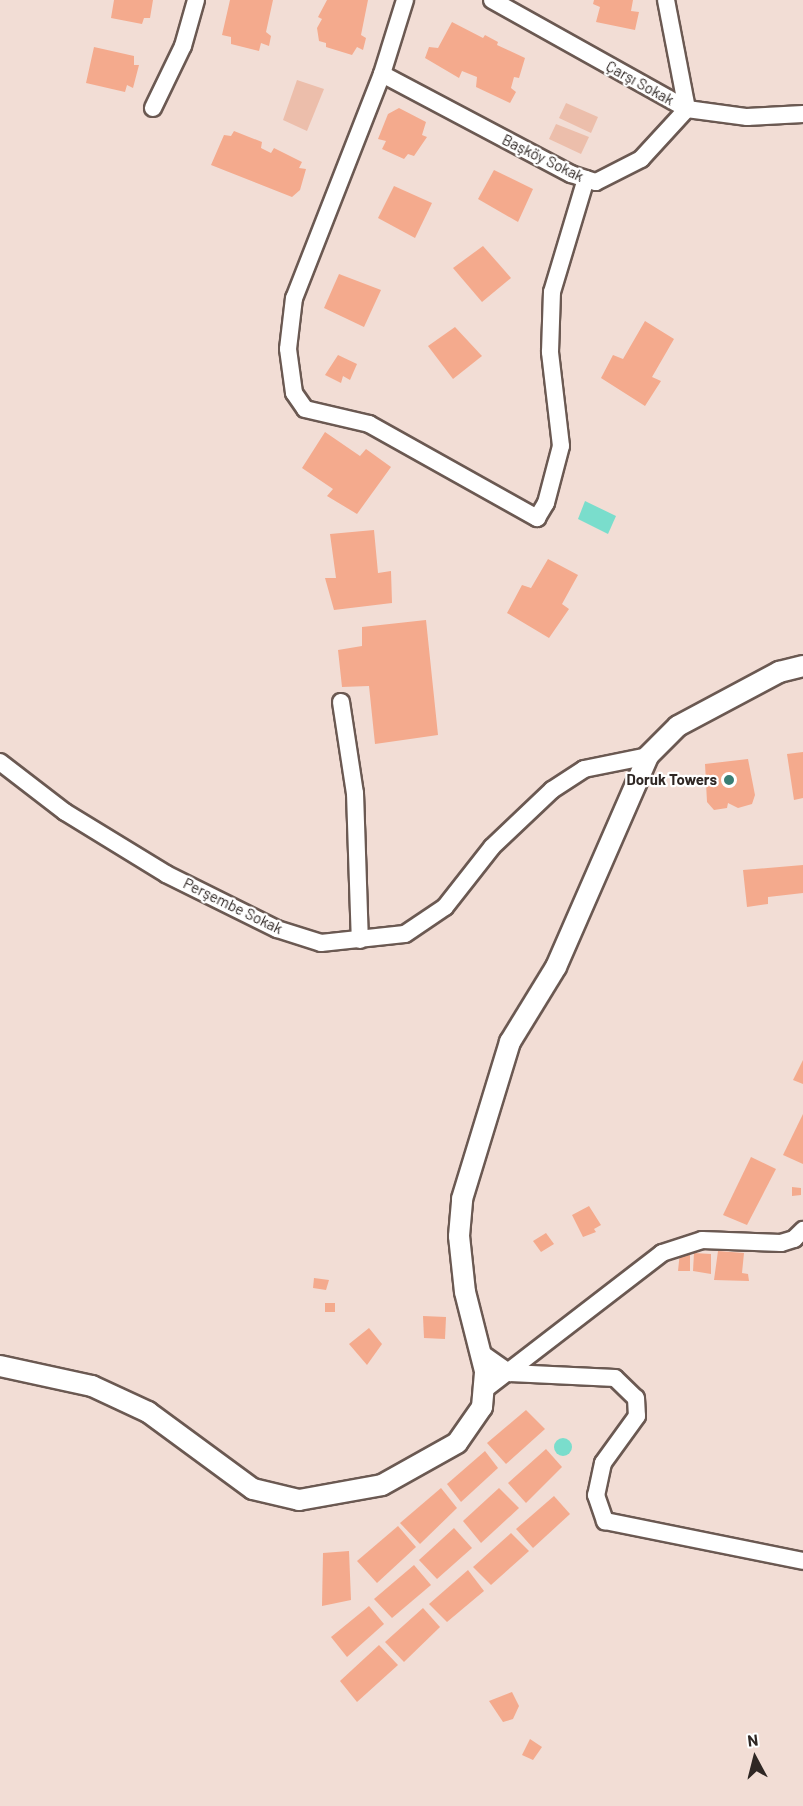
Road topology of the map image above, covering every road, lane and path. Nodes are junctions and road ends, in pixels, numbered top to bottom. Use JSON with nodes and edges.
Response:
{"nodes":[{"id":1,"x":196,"y":0,"type":"edge"},
{"id":2,"x":405,"y":0,"type":"edge"},
{"id":3,"x":492,"y":0,"type":"edge"},
{"id":4,"x":666,"y":0,"type":"edge"},
{"id":5,"x":382,"y":74,"type":"junction"},
{"id":6,"x":153,"y":108,"type":"dead end"},
{"id":7,"x":687,"y":109,"type":"junction"},
{"id":8,"x":803,"y":114,"type":"edge"},
{"id":9,"x":586,"y":179,"type":"junction"},
{"id":10,"x":803,"y":666,"type":"edge"},
{"id":11,"x":341,"y":702,"type":"dead end"},
{"id":12,"x":648,"y":756,"type":"junction"},
{"id":13,"x":0,"y":762,"type":"edge"},
{"id":14,"x":360,"y":940,"type":"junction"},
{"id":15,"x":803,"y":1230,"type":"edge"},
{"id":16,"x":480,"y":1352,"type":"junction"},
{"id":17,"x":0,"y":1366,"type":"edge"},
{"id":18,"x":510,"y":1373,"type":"junction"},
{"id":19,"x":483,"y":1391,"type":"junction"},
{"id":20,"x":803,"y":1561,"type":"edge"}],
"edges":[{"from":1,"to":6,"type":"street"},
{"from":2,"to":5,"type":"street"},
{"from":3,"to":7,"type":"street","name":"Çarşı Sokak"},
{"from":4,"to":7,"type":"street"},
{"from":5,"to":9,"type":"street","name":"Başköy Sokak"},
{"from":5,"to":9,"type":"street"},
{"from":7,"to":8,"type":"street","name":"Çarşı Sokak"},
{"from":7,"to":9,"type":"street","name":"Başköy Sokak"},
{"from":10,"to":12,"type":"street"},
{"from":11,"to":14,"type":"street"},
{"from":12,"to":14,"type":"street","name":"Perşembe Sokak"},
{"from":12,"to":16,"type":"street"},
{"from":13,"to":14,"type":"street","name":"Perşembe Sokak"},
{"from":15,"to":18,"type":"street"},
{"from":16,"to":18,"type":"street"},
{"from":16,"to":19,"type":"street"},
{"from":17,"to":19,"type":"street"},
{"from":18,"to":19,"type":"street"},
{"from":18,"to":20,"type":"street"}]}
